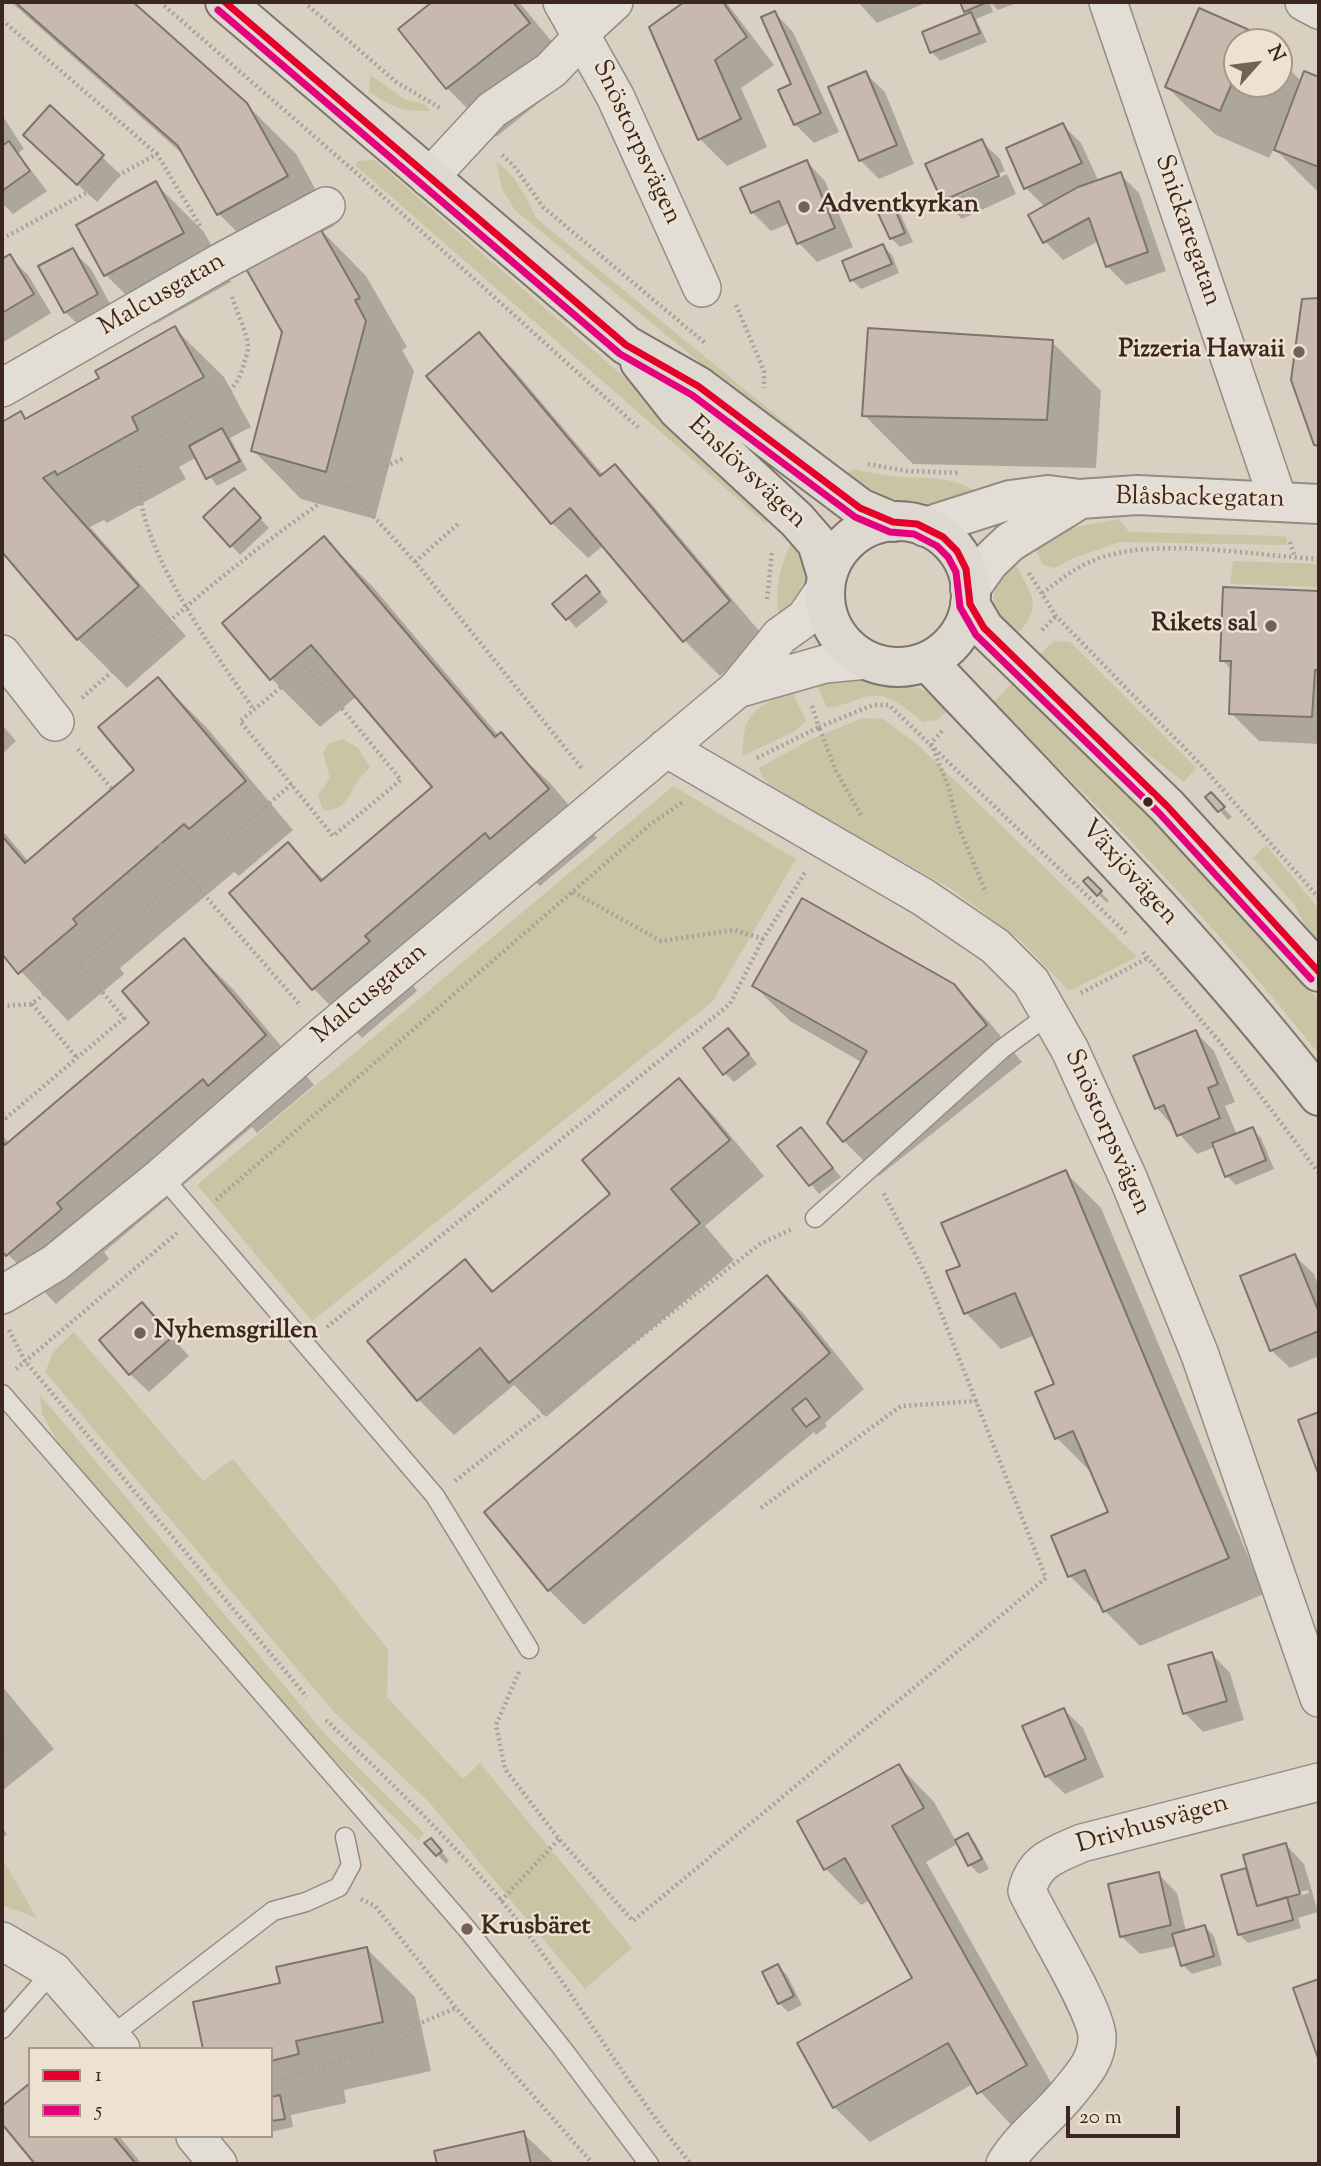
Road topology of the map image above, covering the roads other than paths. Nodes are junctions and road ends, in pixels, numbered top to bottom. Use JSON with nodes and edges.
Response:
{"nodes":[{"id":1,"x":225,"y":2,"type":"edge"},
{"id":2,"x":562,"y":2,"type":"edge"},
{"id":3,"x":614,"y":2,"type":"edge"},
{"id":4,"x":1108,"y":2,"type":"edge"},
{"id":5,"x":1304,"y":2,"type":"edge"},
{"id":6,"x":1319,"y":10,"type":"edge"},
{"id":7,"x":583,"y":36,"type":"junction"},
{"id":8,"x":429,"y":178,"type":"junction"},
{"id":9,"x":326,"y":206,"type":"dead end"},
{"id":10,"x":702,"y":288,"type":"dead end"},
{"id":11,"x":626,"y":345,"type":"junction"},
{"id":12,"x":2,"y":388,"type":"edge"},
{"id":13,"x":1080,"y":499,"type":"junction"},
{"id":14,"x":1278,"y":500,"type":"junction"},
{"id":15,"x":1319,"y":504,"type":"edge"},
{"id":16,"x":909,"y":524,"type":"junction"},
{"id":17,"x":826,"y":582,"type":"junction"},
{"id":18,"x":970,"y":596,"type":"junction"},
{"id":19,"x":2,"y":654,"type":"edge"},
{"id":20,"x":867,"y":660,"type":"junction"},
{"id":21,"x":927,"y":661,"type":"junction"},
{"id":22,"x":737,"y":689,"type":"junction"},
{"id":23,"x":55,"y":722,"type":"road end"},
{"id":24,"x":666,"y":748,"type":"junction"},
{"id":25,"x":1319,"y":972,"type":"edge"},
{"id":26,"x":1051,"y":1013,"type":"junction"},
{"id":27,"x":1319,"y":1096,"type":"edge"},
{"id":28,"x":162,"y":1176,"type":"junction"},
{"id":29,"x":815,"y":1218,"type":"road end"},
{"id":30,"x":5,"y":1312,"type":"edge"},
{"id":31,"x":2,"y":1394,"type":"edge"},
{"id":32,"x":529,"y":1649,"type":"road end"},
{"id":33,"x":1319,"y":1698,"type":"edge"},
{"id":34,"x":1319,"y":1782,"type":"edge"},
{"id":35,"x":345,"y":1837,"type":"dead end"},
{"id":36,"x":2,"y":1941,"type":"edge"},
{"id":37,"x":53,"y":1971,"type":"junction"},
{"id":38,"x":2,"y":2029,"type":"edge"},
{"id":39,"x":116,"y":2042,"type":"edge"},
{"id":40,"x":197,"y":2138,"type":"edge"},
{"id":41,"x":218,"y":2164,"type":"edge"},
{"id":42,"x":649,"y":2164,"type":"edge"},
{"id":43,"x":1005,"y":2164,"type":"edge"}],
"edges":[{"from":1,"to":8,"type":"highway","name":"Enslövsvägen"},
{"from":2,"to":7,"type":"street","name":"Snöstorpsvägen"},
{"from":3,"to":7,"type":"street"},
{"from":4,"to":14,"type":"street","name":"Snickaregatan"},
{"from":5,"to":6,"type":"street"},
{"from":7,"to":8,"type":"street"},
{"from":7,"to":10,"type":"street","name":"Snöstorpsvägen"},
{"from":8,"to":11,"type":"highway","name":"Enslövsvägen"},
{"from":9,"to":12,"type":"street","name":"Malcusgatan"},
{"from":11,"to":16,"type":"highway","name":"Enslövsvägen"},
{"from":11,"to":17,"type":"highway","name":"Enslövsvägen"},
{"from":13,"to":14,"type":"street","name":"Blåsbackegatan"},
{"from":13,"to":16,"type":"street","name":"Blåsbackegatan"},
{"from":13,"to":18,"type":"street","name":"Blåsbackegatan"},
{"from":14,"to":15,"type":"street","name":"Blåsbackegatan"},
{"from":16,"to":17,"type":"highway"},
{"from":16,"to":18,"type":"highway"},
{"from":17,"to":20,"type":"highway"},
{"from":17,"to":22,"type":"street","name":"Malcusgatan"},
{"from":18,"to":21,"type":"highway"},
{"from":18,"to":25,"type":"highway"},
{"from":19,"to":23,"type":"street"},
{"from":20,"to":21,"type":"highway"},
{"from":20,"to":22,"type":"street","name":"Malcusgatan"},
{"from":21,"to":27,"type":"highway","name":"Växjövägen"},
{"from":22,"to":24,"type":"street","name":"Malcusgatan"},
{"from":24,"to":26,"type":"street","name":"Snöstorpsvägen"},
{"from":24,"to":28,"type":"street","name":"Malcusgatan"},
{"from":26,"to":29,"type":"lane"},
{"from":26,"to":33,"type":"street","name":"Snöstorpsvägen"},
{"from":28,"to":30,"type":"street","name":"Malcusgatan"},
{"from":28,"to":32,"type":"lane"},
{"from":31,"to":42,"type":"lane"},
{"from":34,"to":43,"type":"street","name":"Drivhusvägen"},
{"from":35,"to":39,"type":"lane"},
{"from":36,"to":37,"type":"street"},
{"from":37,"to":38,"type":"lane"},
{"from":37,"to":39,"type":"street"},
{"from":40,"to":41,"type":"street"}]}
